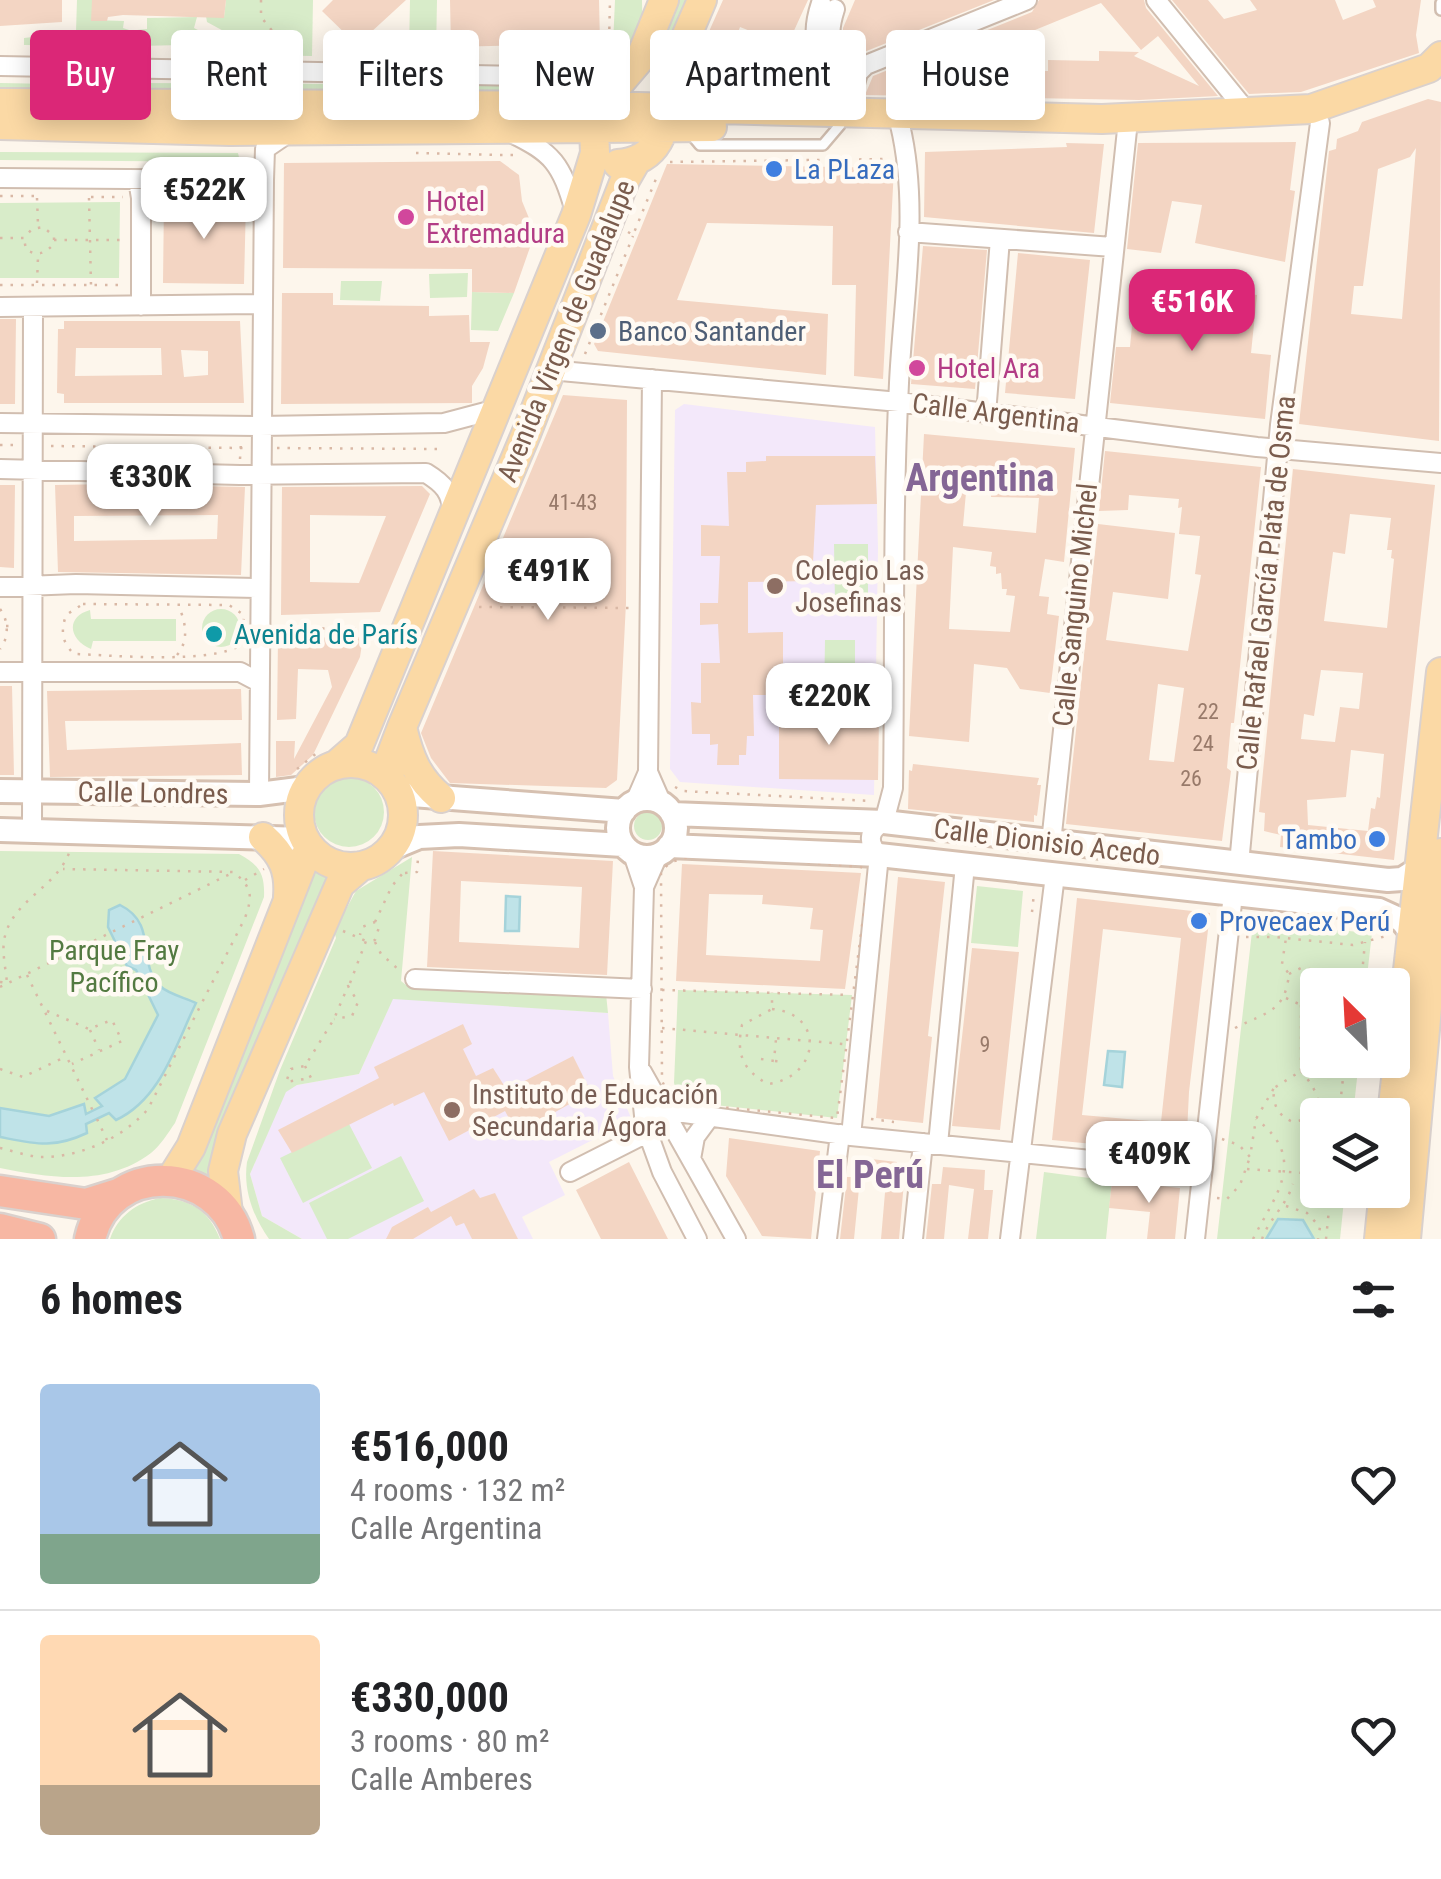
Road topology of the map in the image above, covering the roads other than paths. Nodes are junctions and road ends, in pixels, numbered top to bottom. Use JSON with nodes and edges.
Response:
{"nodes":[{"id":1,"x":664,"y":0,"type":"edge"},
{"id":2,"x":702,"y":0,"type":"edge"},
{"id":3,"x":1027,"y":0,"type":"edge"},
{"id":4,"x":1156,"y":0,"type":"edge"},
{"id":5,"x":830,"y":3,"type":"edge"},
{"id":6,"x":689,"y":30,"type":"edge"},
{"id":7,"x":814,"y":30,"type":"edge"},
{"id":8,"x":828,"y":30,"type":"edge"},
{"id":9,"x":866,"y":65,"type":"edge"},
{"id":10,"x":0,"y":66,"type":"edge"},
{"id":11,"x":30,"y":67,"type":"edge"},
{"id":12,"x":151,"y":69,"type":"edge"},
{"id":13,"x":630,"y":71,"type":"edge"},
{"id":14,"x":1438,"y":74,"type":"edge"},
{"id":15,"x":499,"y":75,"type":"edge"},
{"id":16,"x":499,"y":97,"type":"edge"},
{"id":17,"x":0,"y":103,"type":"edge"},
{"id":18,"x":30,"y":103,"type":"edge"},
{"id":19,"x":151,"y":104,"type":"edge"},
{"id":20,"x":866,"y":111,"type":"edge"},
{"id":21,"x":1248,"y":113,"type":"junction"},
{"id":22,"x":866,"y":116,"type":"edge"},
{"id":23,"x":574,"y":120,"type":"edge"},
{"id":24,"x":593,"y":120,"type":"edge"},
{"id":25,"x":594,"y":120,"type":"edge"},
{"id":26,"x":668,"y":120,"type":"edge"},
{"id":27,"x":1320,"y":124,"type":"junction"},
{"id":28,"x":0,"y":125,"type":"edge"},
{"id":29,"x":900,"y":125,"type":"junction"},
{"id":30,"x":499,"y":128,"type":"junction"},
{"id":31,"x":1127,"y":130,"type":"junction"},
{"id":32,"x":291,"y":131,"type":"junction"},
{"id":33,"x":636,"y":161,"type":"junction"},
{"id":34,"x":0,"y":178,"type":"edge"},
{"id":35,"x":138,"y":180,"type":"junction"},
{"id":36,"x":264,"y":180,"type":"junction"},
{"id":37,"x":576,"y":215,"type":"junction"},
{"id":38,"x":908,"y":232,"type":"junction"},
{"id":39,"x":1000,"y":238,"type":"junction"},
{"id":40,"x":1113,"y":247,"type":"junction"},
{"id":41,"x":260,"y":304,"type":"junction"},
{"id":42,"x":141,"y":306,"type":"junction"},
{"id":43,"x":0,"y":308,"type":"edge"},
{"id":44,"x":33,"y":308,"type":"junction"},
{"id":45,"x":550,"y":370,"type":"junction"},
{"id":46,"x":652,"y":379,"type":"junction"},
{"id":47,"x":899,"y":402,"type":"junction"},
{"id":48,"x":498,"y":409,"type":"junction"},
{"id":49,"x":986,"y":414,"type":"junction"},
{"id":50,"x":0,"y":423,"type":"edge"},
{"id":51,"x":33,"y":424,"type":"junction"},
{"id":52,"x":1093,"y":424,"type":"junction"},
{"id":53,"x":260,"y":426,"type":"junction"},
{"id":54,"x":1278,"y":449,"type":"junction"},
{"id":55,"x":1441,"y":463,"type":"edge"},
{"id":56,"x":0,"y":470,"type":"edge"},
{"id":57,"x":32,"y":471,"type":"junction"},
{"id":58,"x":261,"y":474,"type":"junction"},
{"id":59,"x":453,"y":515,"type":"junction"},
{"id":60,"x":33,"y":585,"type":"junction"},
{"id":61,"x":0,"y":587,"type":"edge"},
{"id":62,"x":259,"y":588,"type":"junction"},
{"id":63,"x":0,"y":672,"type":"edge"},
{"id":64,"x":1441,"y":672,"type":"edge"},
{"id":65,"x":33,"y":673,"type":"junction"},
{"id":66,"x":258,"y":682,"type":"junction"},
{"id":67,"x":402,"y":727,"type":"junction"},
{"id":68,"x":332,"y":756,"type":"junction"},
{"id":69,"x":648,"y":772,"type":"junction"},
{"id":70,"x":298,"y":782,"type":"junction"},
{"id":71,"x":394,"y":787,"type":"junction"},
{"id":72,"x":0,"y":791,"type":"edge"},
{"id":73,"x":32,"y":792,"type":"junction"},
{"id":74,"x":260,"y":794,"type":"junction"},
{"id":75,"x":441,"y":798,"type":"junction"},
{"id":76,"x":667,"y":800,"type":"junction"},
{"id":77,"x":629,"y":806,"type":"junction"},
{"id":78,"x":884,"y":822,"type":"junction"},
{"id":79,"x":0,"y":830,"type":"edge"},
{"id":80,"x":32,"y":831,"type":"junction"},
{"id":81,"x":263,"y":837,"type":"junction"},
{"id":82,"x":1050,"y":842,"type":"junction"},
{"id":83,"x":307,"y":843,"type":"junction"},
{"id":84,"x":628,"y":850,"type":"junction"},
{"id":85,"x":664,"y":850,"type":"junction"},
{"id":86,"x":880,"y":855,"type":"junction"},
{"id":87,"x":397,"y":861,"type":"junction"},
{"id":88,"x":1433,"y":863,"type":"edge"},
{"id":89,"x":1239,"y":864,"type":"junction"},
{"id":90,"x":965,"y":865,"type":"junction"},
{"id":91,"x":361,"y":866,"type":"junction"},
{"id":92,"x":1055,"y":875,"type":"junction"},
{"id":93,"x":1388,"y":880,"type":"junction"},
{"id":94,"x":652,"y":888,"type":"junction"},
{"id":95,"x":1235,"y":894,"type":"junction"},
{"id":96,"x":1415,"y":902,"type":"junction"},
{"id":97,"x":287,"y":908,"type":"junction"},
{"id":98,"x":1379,"y":910,"type":"junction"},
{"id":99,"x":1400,"y":934,"type":"junction"},
{"id":100,"x":415,"y":980,"type":"road end"},
{"id":101,"x":652,"y":989,"type":"junction"},
{"id":102,"x":1424,"y":1019,"type":"junction"},
{"id":103,"x":639,"y":1067,"type":"junction"},
{"id":104,"x":1393,"y":1098,"type":"edge"},
{"id":105,"x":709,"y":1118,"type":"junction"},
{"id":106,"x":671,"y":1120,"type":"junction"},
{"id":107,"x":647,"y":1133,"type":"junction"},
{"id":108,"x":846,"y":1135,"type":"junction"},
{"id":109,"x":930,"y":1144,"type":"junction"},
{"id":110,"x":1021,"y":1154,"type":"junction"},
{"id":111,"x":691,"y":1159,"type":"junction"},
{"id":112,"x":1202,"y":1171,"type":"junction"},
{"id":113,"x":570,"y":1172,"type":"dead end"},
{"id":114,"x":171,"y":1179,"type":"junction"},
{"id":115,"x":0,"y":1191,"type":"edge"},
{"id":116,"x":120,"y":1193,"type":"junction"},
{"id":117,"x":1382,"y":1208,"type":"edge"},
{"id":118,"x":234,"y":1226,"type":"edge"},
{"id":119,"x":0,"y":1229,"type":"edge"},
{"id":120,"x":40,"y":1239,"type":"edge"},
{"id":121,"x":90,"y":1239,"type":"edge"},
{"id":122,"x":697,"y":1239,"type":"edge"},
{"id":123,"x":736,"y":1239,"type":"edge"},
{"id":124,"x":827,"y":1239,"type":"edge"},
{"id":125,"x":913,"y":1239,"type":"edge"},
{"id":126,"x":1010,"y":1239,"type":"edge"},
{"id":127,"x":1195,"y":1239,"type":"edge"},
{"id":128,"x":1379,"y":1239,"type":"edge"},
{"id":129,"x":1406,"y":1239,"type":"edge"}],
"edges":[{"from":1,"to":13,"type":"main road"},
{"from":2,"to":6,"type":"main road"},
{"from":3,"to":9,"type":"street"},
{"from":4,"to":21,"type":"street"},
{"from":5,"to":7,"type":"street"},
{"from":5,"to":8,"type":"street"},
{"from":10,"to":11,"type":"street"},
{"from":12,"to":15,"type":"street"},
{"from":14,"to":21,"type":"main road"},
{"from":14,"to":27,"type":"main road"},
{"from":16,"to":19,"type":"main road"},
{"from":17,"to":18,"type":"main road"},
{"from":20,"to":21,"type":"main road"},
{"from":22,"to":29,"type":"main road"},
{"from":23,"to":30,"type":"main road"},
{"from":24,"to":37,"type":"main road","name":"Avenida Virgen de Guadalupe"},
{"from":25,"to":33,"type":"main road"},
{"from":26,"to":33,"type":"main road","name":"Avenida Virgen de Guadalupe"},
{"from":27,"to":31,"type":"main road"},
{"from":27,"to":54,"type":"street","name":"Calle Rafael García Plata de Osma"},
{"from":28,"to":32,"type":"main road"},
{"from":29,"to":31,"type":"main road"},
{"from":29,"to":38,"type":"street"},
{"from":30,"to":32,"type":"main road"},
{"from":30,"to":37,"type":"street"},
{"from":31,"to":40,"type":"street","name":"Calle Sanguino Michel"},
{"from":32,"to":36,"type":"street"},
{"from":33,"to":45,"type":"main road","name":"Avenida Virgen de Guadalupe"},
{"from":34,"to":35,"type":"street"},
{"from":35,"to":36,"type":"street"},
{"from":35,"to":42,"type":"street"},
{"from":36,"to":41,"type":"street"},
{"from":37,"to":48,"type":"main road","name":"Avenida Virgen de Guadalupe"},
{"from":38,"to":39,"type":"street"},
{"from":38,"to":47,"type":"street"},
{"from":39,"to":40,"type":"street"},
{"from":39,"to":49,"type":"street"},
{"from":40,"to":52,"type":"street","name":"Calle Sanguino Michel"},
{"from":41,"to":42,"type":"street"},
{"from":41,"to":53,"type":"street"},
{"from":42,"to":44,"type":"street"},
{"from":43,"to":44,"type":"street"},
{"from":44,"to":51,"type":"street"},
{"from":45,"to":46,"type":"street","name":"Calle Argentina"},
{"from":45,"to":67,"type":"main road","name":"Avenida Virgen de Guadalupe"},
{"from":46,"to":47,"type":"street","name":"Calle Argentina"},
{"from":46,"to":69,"type":"street"},
{"from":47,"to":49,"type":"street","name":"Calle Argentina"},
{"from":47,"to":78,"type":"street"},
{"from":48,"to":53,"type":"street"},
{"from":48,"to":59,"type":"main road","name":"Avenida Virgen de Guadalupe"},
{"from":49,"to":52,"type":"street","name":"Calle Argentina"},
{"from":50,"to":51,"type":"street"},
{"from":51,"to":53,"type":"street"},
{"from":51,"to":57,"type":"street"},
{"from":52,"to":54,"type":"street","name":"Calle Argentina"},
{"from":52,"to":82,"type":"street","name":"Calle Sanguino Michel"},
{"from":53,"to":58,"type":"street"},
{"from":54,"to":55,"type":"street","name":"Calle Argentina"},
{"from":54,"to":89,"type":"street","name":"Calle Rafael García Plata de Osma"},
{"from":56,"to":57,"type":"street"},
{"from":57,"to":58,"type":"street"},
{"from":57,"to":60,"type":"street"},
{"from":58,"to":59,"type":"street"},
{"from":58,"to":62,"type":"street"},
{"from":59,"to":68,"type":"main road","name":"Avenida Virgen de Guadalupe"},
{"from":60,"to":61,"type":"street"},
{"from":60,"to":62,"type":"street"},
{"from":60,"to":65,"type":"street"},
{"from":62,"to":66,"type":"street"},
{"from":63,"to":65,"type":"street"},
{"from":64,"to":88,"type":"main road"},
{"from":65,"to":66,"type":"street"},
{"from":65,"to":73,"type":"street"},
{"from":66,"to":74,"type":"street"},
{"from":67,"to":71,"type":"main road","name":"Avenida Virgen de Guadalupe"},
{"from":67,"to":75,"type":"main road"},
{"from":68,"to":70,"type":"main road"},
{"from":68,"to":71,"type":"main road"},
{"from":69,"to":76,"type":"street"},
{"from":69,"to":77,"type":"street"},
{"from":70,"to":74,"type":"main road","name":"Calle Londres"},
{"from":70,"to":83,"type":"main road"},
{"from":71,"to":75,"type":"main road"},
{"from":71,"to":87,"type":"main road"},
{"from":72,"to":73,"type":"main road","name":"Calle Londres"},
{"from":73,"to":74,"type":"main road","name":"Calle Londres"},
{"from":73,"to":80,"type":"street"},
{"from":75,"to":77,"type":"main road"},
{"from":76,"to":77,"type":"main road"},
{"from":76,"to":78,"type":"main road","name":"Calle Dionisio Acedo"},
{"from":76,"to":85,"type":"main road"},
{"from":77,"to":84,"type":"main road"},
{"from":78,"to":82,"type":"main road","name":"Calle Dionisio Acedo"},
{"from":78,"to":86,"type":"street"},
{"from":79,"to":80,"type":"main road","name":"Calle Londres"},
{"from":80,"to":81,"type":"main road","name":"Calle Londres"},
{"from":81,"to":83,"type":"main road","name":"Calle Londres"},
{"from":81,"to":97,"type":"main road"},
{"from":82,"to":89,"type":"main road","name":"Calle Dionisio Acedo"},
{"from":83,"to":91,"type":"main road"},
{"from":83,"to":97,"type":"main road"},
{"from":84,"to":85,"type":"main road"},
{"from":84,"to":87,"type":"main road"},
{"from":84,"to":94,"type":"street"},
{"from":85,"to":86,"type":"main road","name":"Calle Dionisio Acedo"},
{"from":85,"to":94,"type":"street"},
{"from":86,"to":90,"type":"main road","name":"Calle Dionisio Acedo"},
{"from":86,"to":108,"type":"street"},
{"from":87,"to":91,"type":"main road"},
{"from":88,"to":93,"type":"main road","name":"Calle Dionisio Acedo"},
{"from":88,"to":96,"type":"main road"},
{"from":88,"to":102,"type":"main road"},
{"from":89,"to":93,"type":"main road","name":"Calle Dionisio Acedo"},
{"from":89,"to":95,"type":"street","name":"Calle Rafael García Plata de Osma"},
{"from":90,"to":92,"type":"main road","name":"Calle Dionisio Acedo"},
{"from":90,"to":109,"type":"street"},
{"from":91,"to":118,"type":"main road"},
{"from":92,"to":95,"type":"main road","name":"Calle Dionisio Acedo"},
{"from":92,"to":110,"type":"street"},
{"from":93,"to":96,"type":"main road"},
{"from":94,"to":101,"type":"street"},
{"from":95,"to":98,"type":"main road","name":"Calle Dionisio Acedo"},
{"from":95,"to":112,"type":"street"},
{"from":96,"to":98,"type":"main road"},
{"from":96,"to":99,"type":"main road"},
{"from":96,"to":102,"type":"main road"},
{"from":97,"to":114,"type":"main road"},
{"from":98,"to":99,"type":"main road","name":"Calle Dionisio Acedo"},
{"from":99,"to":104,"type":"main road"},
{"from":100,"to":101,"type":"street"},
{"from":101,"to":103,"type":"street"},
{"from":102,"to":129,"type":"main road"},
{"from":103,"to":106,"type":"street"},
{"from":103,"to":107,"type":"street"},
{"from":105,"to":106,"type":"street"},
{"from":105,"to":108,"type":"street"},
{"from":105,"to":111,"type":"street"},
{"from":106,"to":107,"type":"street"},
{"from":106,"to":111,"type":"street"},
{"from":107,"to":113,"type":"street"},
{"from":107,"to":122,"type":"street"},
{"from":108,"to":109,"type":"street"},
{"from":108,"to":124,"type":"street"},
{"from":109,"to":110,"type":"street"},
{"from":109,"to":125,"type":"street"},
{"from":110,"to":112,"type":"street"},
{"from":110,"to":126,"type":"street"},
{"from":111,"to":123,"type":"street"},
{"from":112,"to":127,"type":"street"},
{"from":114,"to":116,"type":"highway"},
{"from":114,"to":118,"type":"highway"},
{"from":115,"to":116,"type":"highway"},
{"from":116,"to":121,"type":"highway"},
{"from":117,"to":128,"type":"main road"},
{"from":119,"to":120,"type":"highway"}]}
